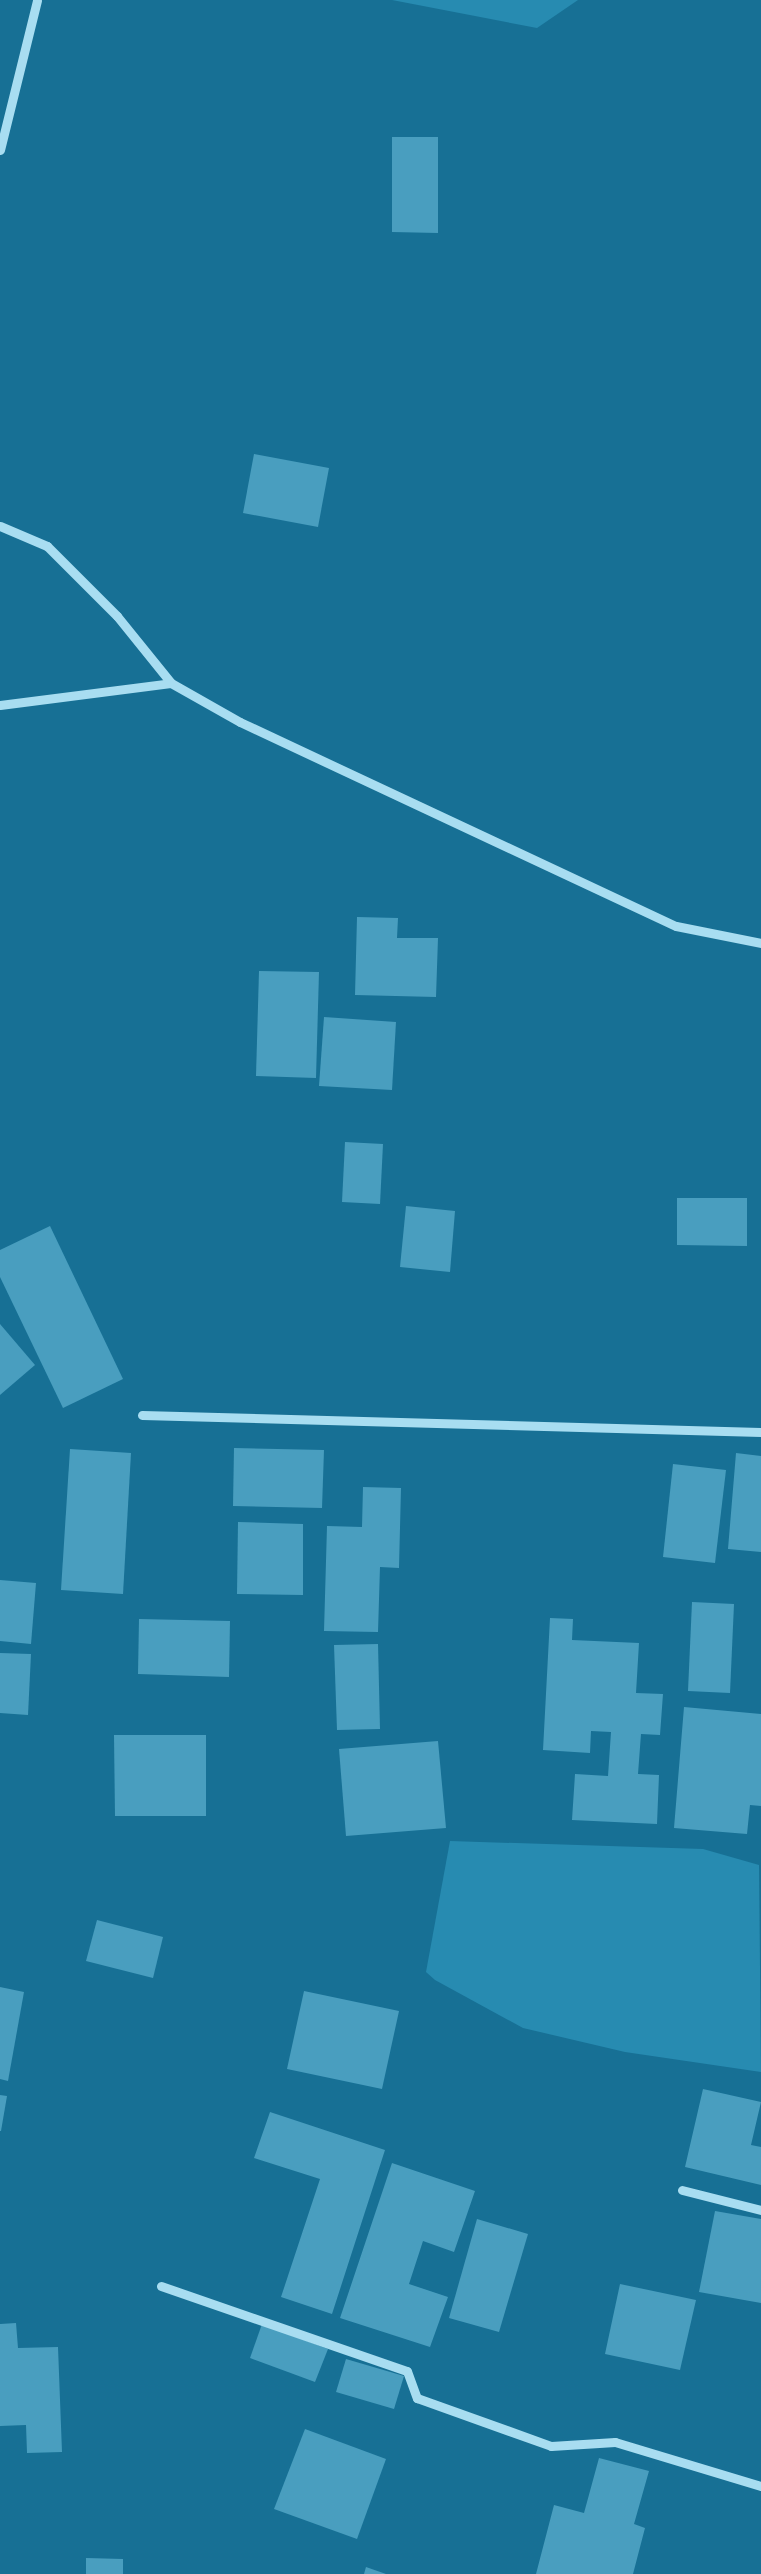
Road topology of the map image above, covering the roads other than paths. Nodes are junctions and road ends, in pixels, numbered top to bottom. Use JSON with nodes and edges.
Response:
{"nodes":[{"id":1,"x":37,"y":0,"type":"edge"},
{"id":2,"x":0,"y":150,"type":"edge"},
{"id":3,"x":0,"y":526,"type":"edge"},
{"id":4,"x":171,"y":683,"type":"junction"},
{"id":5,"x":0,"y":705,"type":"edge"},
{"id":6,"x":761,"y":943,"type":"edge"},
{"id":7,"x":142,"y":1415,"type":"dead end"},
{"id":8,"x":761,"y":1432,"type":"edge"},
{"id":9,"x":682,"y":2190,"type":"dead end"},
{"id":10,"x":761,"y":2210,"type":"edge"},
{"id":11,"x":161,"y":2286,"type":"dead end"},
{"id":12,"x":761,"y":2486,"type":"edge"}],
"edges":[{"from":1,"to":2,"type":"street"},
{"from":3,"to":4,"type":"street"},
{"from":4,"to":5,"type":"street"},
{"from":4,"to":6,"type":"street"},
{"from":7,"to":8,"type":"street"},
{"from":9,"to":10,"type":"street"},
{"from":11,"to":12,"type":"street"}]}
